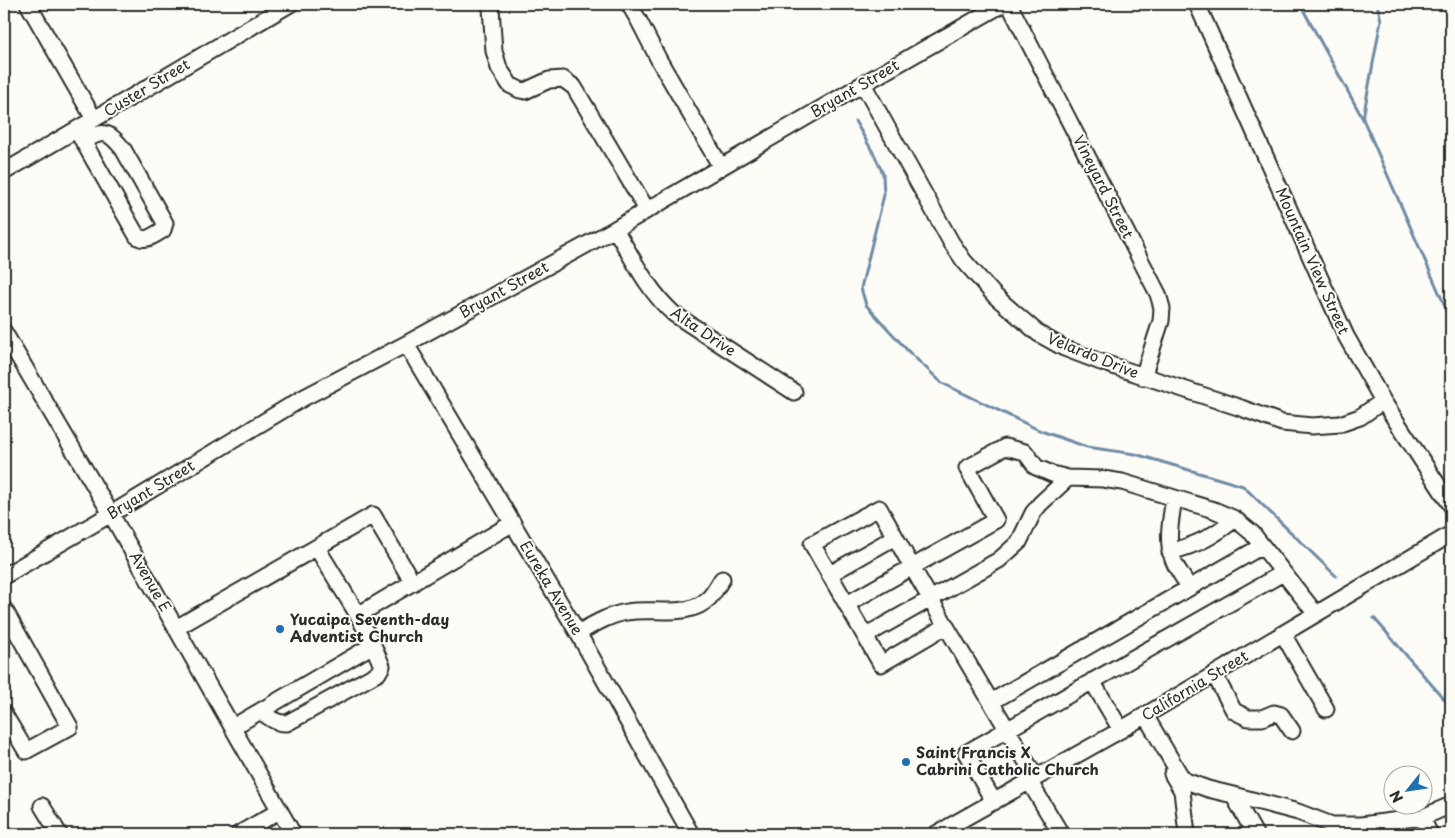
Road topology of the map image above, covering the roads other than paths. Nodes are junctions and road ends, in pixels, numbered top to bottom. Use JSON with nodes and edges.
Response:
{"nodes":[{"id":1,"x":28,"y":4,"type":"edge"},
{"id":2,"x":290,"y":4,"type":"edge"},
{"id":3,"x":489,"y":4,"type":"edge"},
{"id":4,"x":629,"y":4,"type":"edge"},
{"id":5,"x":1003,"y":4,"type":"edge"},
{"id":6,"x":1009,"y":4,"type":"edge"},
{"id":7,"x":1196,"y":4,"type":"edge"},
{"id":8,"x":863,"y":84,"type":"junction"},
{"id":9,"x":94,"y":119,"type":"junction"},
{"id":10,"x":80,"y":136,"type":"junction"},
{"id":11,"x":721,"y":167,"type":"junction"},
{"id":12,"x":4,"y":172,"type":"edge"},
{"id":13,"x":647,"y":210,"type":"junction"},
{"id":14,"x":615,"y":229,"type":"junction"},
{"id":15,"x":5,"y":336,"type":"edge"},
{"id":16,"x":406,"y":344,"type":"junction"},
{"id":17,"x":1143,"y":376,"type":"junction"},
{"id":18,"x":794,"y":392,"type":"dead end"},
{"id":19,"x":1383,"y":401,"type":"junction"},
{"id":20,"x":1068,"y":478,"type":"junction"},
{"id":21,"x":1174,"y":498,"type":"junction"},
{"id":22,"x":1451,"y":505,"type":"edge"},
{"id":23,"x":112,"y":514,"type":"junction"},
{"id":24,"x":1235,"y":519,"type":"junction"},
{"id":25,"x":513,"y":523,"type":"junction"},
{"id":26,"x":1451,"y":534,"type":"edge"},
{"id":27,"x":895,"y":537,"type":"junction"},
{"id":28,"x":1262,"y":546,"type":"junction"},
{"id":29,"x":312,"y":551,"type":"junction"},
{"id":30,"x":1170,"y":552,"type":"junction"},
{"id":31,"x":912,"y":568,"type":"junction"},
{"id":32,"x":1283,"y":573,"type":"junction"},
{"id":33,"x":830,"y":574,"type":"junction"},
{"id":34,"x":4,"y":576,"type":"edge"},
{"id":35,"x":722,"y":579,"type":"dead end"},
{"id":36,"x":413,"y":583,"type":"junction"},
{"id":37,"x":1190,"y":588,"type":"junction"},
{"id":38,"x":930,"y":599,"type":"junction"},
{"id":39,"x":847,"y":604,"type":"junction"},
{"id":40,"x":4,"y":609,"type":"edge"},
{"id":41,"x":1316,"y":614,"type":"junction"},
{"id":42,"x":358,"y":615,"type":"junction"},
{"id":43,"x":946,"y":626,"type":"junction"},
{"id":44,"x":176,"y":628,"type":"junction"},
{"id":45,"x":578,"y":634,"type":"junction"},
{"id":46,"x":1283,"y":634,"type":"junction"},
{"id":47,"x":864,"y":636,"type":"junction"},
{"id":48,"x":373,"y":645,"type":"junction"},
{"id":49,"x":1214,"y":674,"type":"junction"},
{"id":50,"x":1092,"y":682,"type":"junction"},
{"id":51,"x":991,"y":702,"type":"junction"},
{"id":52,"x":1326,"y":709,"type":"dead end"},
{"id":53,"x":260,"y":711,"type":"junction"},
{"id":54,"x":4,"y":714,"type":"edge"},
{"id":55,"x":1142,"y":717,"type":"junction"},
{"id":56,"x":233,"y":727,"type":"junction"},
{"id":57,"x":1007,"y":730,"type":"junction"},
{"id":58,"x":1121,"y":730,"type":"junction"},
{"id":59,"x":1292,"y":731,"type":"dead end"},
{"id":60,"x":1033,"y":780,"type":"junction"},
{"id":61,"x":1208,"y":789,"type":"junction"},
{"id":62,"x":1233,"y":794,"type":"junction"},
{"id":63,"x":994,"y":802,"type":"junction"},
{"id":64,"x":1451,"y":805,"type":"edge"},
{"id":65,"x":42,"y":806,"type":"dead end"},
{"id":66,"x":1185,"y":806,"type":"junction"},
{"id":67,"x":279,"y":811,"type":"junction"},
{"id":68,"x":1421,"y":817,"type":"junction"},
{"id":69,"x":1335,"y":829,"type":"edge"},
{"id":70,"x":59,"y":834,"type":"edge"},
{"id":71,"x":239,"y":834,"type":"edge"},
{"id":72,"x":293,"y":834,"type":"edge"},
{"id":73,"x":691,"y":834,"type":"edge"},
{"id":74,"x":936,"y":834,"type":"edge"},
{"id":75,"x":1061,"y":834,"type":"edge"},
{"id":76,"x":1187,"y":834,"type":"edge"},
{"id":77,"x":1255,"y":834,"type":"edge"},
{"id":78,"x":1430,"y":834,"type":"edge"}],
"edges":[{"from":1,"to":9,"type":"street"},
{"from":2,"to":9,"type":"street","name":"Custer Street"},
{"from":3,"to":13,"type":"street"},
{"from":4,"to":11,"type":"street"},
{"from":5,"to":8,"type":"street","name":"Bryant Street"},
{"from":6,"to":17,"type":"street","name":"Vineyard Street"},
{"from":7,"to":19,"type":"street","name":"Mountain View Street"},
{"from":8,"to":11,"type":"street","name":"Bryant Street"},
{"from":8,"to":17,"type":"street","name":"Velardo Drive"},
{"from":9,"to":10,"type":"street","name":"Custer Street"},
{"from":10,"to":10,"type":"street"},
{"from":10,"to":12,"type":"street","name":"Custer Street"},
{"from":11,"to":13,"type":"street","name":"Bryant Street"},
{"from":13,"to":14,"type":"street","name":"Bryant Street"},
{"from":14,"to":16,"type":"street","name":"Bryant Street"},
{"from":14,"to":18,"type":"street","name":"Alta Drive"},
{"from":15,"to":23,"type":"street","name":"Avenue E"},
{"from":16,"to":23,"type":"street","name":"Bryant Street"},
{"from":16,"to":25,"type":"street","name":"Eureka Avenue"},
{"from":17,"to":19,"type":"street","name":"Velardo Drive"},
{"from":19,"to":22,"type":"street","name":"Mountain View Street"},
{"from":20,"to":21,"type":"street"},
{"from":20,"to":31,"type":"street"},
{"from":20,"to":38,"type":"street"},
{"from":21,"to":24,"type":"street"},
{"from":21,"to":30,"type":"street"},
{"from":23,"to":34,"type":"street","name":"Bryant Street"},
{"from":23,"to":44,"type":"street","name":"Avenue E"},
{"from":24,"to":28,"type":"street"},
{"from":24,"to":30,"type":"street"},
{"from":25,"to":36,"type":"street"},
{"from":25,"to":45,"type":"street","name":"Eureka Avenue"},
{"from":26,"to":41,"type":"street","name":"California Street"},
{"from":27,"to":31,"type":"street"},
{"from":27,"to":33,"type":"street"},
{"from":27,"to":33,"type":"street"},
{"from":28,"to":32,"type":"street"},
{"from":28,"to":37,"type":"street"},
{"from":29,"to":36,"type":"street"},
{"from":29,"to":42,"type":"street"},
{"from":29,"to":44,"type":"street"},
{"from":30,"to":37,"type":"street"},
{"from":31,"to":38,"type":"street"},
{"from":31,"to":39,"type":"street"},
{"from":32,"to":41,"type":"street"},
{"from":32,"to":50,"type":"street"},
{"from":33,"to":39,"type":"street"},
{"from":35,"to":45,"type":"street"},
{"from":36,"to":42,"type":"street"},
{"from":37,"to":51,"type":"street"},
{"from":38,"to":43,"type":"street"},
{"from":38,"to":47,"type":"street"},
{"from":39,"to":47,"type":"street"},
{"from":40,"to":54,"type":"street"},
{"from":41,"to":46,"type":"street","name":"California Street"},
{"from":42,"to":48,"type":"street"},
{"from":43,"to":47,"type":"street"},
{"from":43,"to":51,"type":"street"},
{"from":44,"to":56,"type":"street","name":"Avenue E"},
{"from":45,"to":73,"type":"street","name":"Eureka Avenue"},
{"from":46,"to":49,"type":"street","name":"California Street"},
{"from":46,"to":52,"type":"street"},
{"from":48,"to":53,"type":"street"},
{"from":48,"to":53,"type":"street"},
{"from":49,"to":55,"type":"street","name":"California Street"},
{"from":49,"to":59,"type":"street"},
{"from":50,"to":57,"type":"street"},
{"from":50,"to":58,"type":"street"},
{"from":51,"to":57,"type":"street"},
{"from":53,"to":56,"type":"street"},
{"from":55,"to":58,"type":"street","name":"California Street"},
{"from":55,"to":61,"type":"street"},
{"from":55,"to":66,"type":"street"},
{"from":56,"to":67,"type":"street","name":"Avenue E"},
{"from":57,"to":60,"type":"street"},
{"from":57,"to":63,"type":"street"},
{"from":58,"to":60,"type":"street","name":"California Street"},
{"from":60,"to":63,"type":"street","name":"California Street"},
{"from":60,"to":75,"type":"street"},
{"from":61,"to":62,"type":"street"},
{"from":61,"to":66,"type":"street"},
{"from":62,"to":69,"type":"street"},
{"from":62,"to":77,"type":"street"},
{"from":63,"to":74,"type":"street","name":"California Street"},
{"from":64,"to":68,"type":"street"},
{"from":65,"to":70,"type":"street"},
{"from":66,"to":76,"type":"street"},
{"from":67,"to":71,"type":"street"},
{"from":67,"to":72,"type":"street","name":"Avenue E"},
{"from":68,"to":69,"type":"street"},
{"from":68,"to":78,"type":"street"}]}
